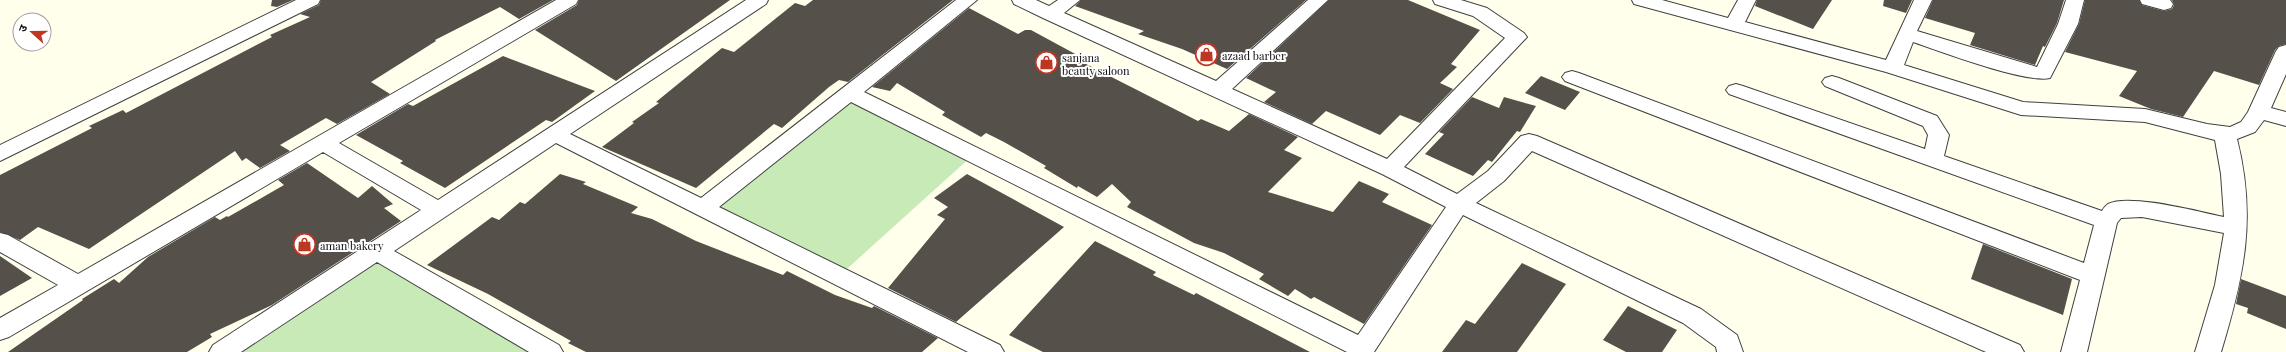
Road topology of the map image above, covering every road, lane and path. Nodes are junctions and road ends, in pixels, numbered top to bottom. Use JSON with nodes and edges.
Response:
{"nodes":[{"id":1,"x":310,"y":0,"type":"edge"},
{"id":2,"x":569,"y":0,"type":"edge"},
{"id":3,"x":759,"y":0,"type":"edge"},
{"id":4,"x":968,"y":0,"type":"edge"},
{"id":5,"x":1020,"y":0,"type":"edge"},
{"id":6,"x":1071,"y":0,"type":"edge"},
{"id":7,"x":1319,"y":0,"type":"edge"},
{"id":8,"x":1442,"y":0,"type":"edge"},
{"id":9,"x":1642,"y":0,"type":"edge"},
{"id":10,"x":1747,"y":0,"type":"edge"},
{"id":11,"x":1923,"y":0,"type":"edge"},
{"id":12,"x":2075,"y":0,"type":"edge"},
{"id":13,"x":1486,"y":6,"type":"edge"},
{"id":14,"x":1050,"y":14,"type":"junction"},
{"id":15,"x":1734,"y":25,"type":"junction"},
{"id":16,"x":1906,"y":34,"type":"junction"},
{"id":17,"x":2286,"y":51,"type":"edge"},
{"id":18,"x":1893,"y":68,"type":"junction"},
{"id":19,"x":1572,"y":77,"type":"dead end"},
{"id":20,"x":1832,"y":82,"type":"dead end"},
{"id":21,"x":1219,"y":89,"type":"junction"},
{"id":22,"x":1736,"y":90,"type":"dead end"},
{"id":23,"x":850,"y":93,"type":"junction"},
{"id":24,"x":2258,"y":111,"type":"junction"},
{"id":25,"x":2286,"y":119,"type":"edge"},
{"id":26,"x":554,"y":134,"type":"junction"},
{"id":27,"x":2225,"y":135,"type":"junction"},
{"id":28,"x":322,"y":143,"type":"junction"},
{"id":29,"x":0,"y":154,"type":"edge"},
{"id":30,"x":1932,"y":159,"type":"junction"},
{"id":31,"x":1390,"y":169,"type":"junction"},
{"id":32,"x":1459,"y":204,"type":"junction"},
{"id":33,"x":703,"y":208,"type":"junction"},
{"id":34,"x":438,"y":210,"type":"junction"},
{"id":35,"x":2106,"y":221,"type":"junction"},
{"id":36,"x":2235,"y":227,"type":"junction"},
{"id":37,"x":0,"y":241,"type":"edge"},
{"id":38,"x":376,"y":251,"type":"junction"},
{"id":39,"x":2093,"y":276,"type":"junction"},
{"id":40,"x":78,"y":285,"type":"junction"},
{"id":41,"x":0,"y":330,"type":"edge"},
{"id":42,"x":1361,"y":350,"type":"edge"},
{"id":43,"x":222,"y":352,"type":"edge"},
{"id":44,"x":550,"y":352,"type":"edge"},
{"id":45,"x":991,"y":352,"type":"edge"},
{"id":46,"x":1730,"y":352,"type":"edge"},
{"id":47,"x":2011,"y":352,"type":"edge"},
{"id":48,"x":2074,"y":352,"type":"edge"},
{"id":49,"x":2208,"y":352,"type":"edge"}],
"edges":[{"from":1,"to":29,"type":"street"},
{"from":2,"to":28,"type":"street"},
{"from":3,"to":26,"type":"street"},
{"from":4,"to":23,"type":"street"},
{"from":5,"to":14,"type":"street"},
{"from":6,"to":14,"type":"street"},
{"from":7,"to":21,"type":"street"},
{"from":8,"to":13,"type":"street"},
{"from":9,"to":15,"type":"street"},
{"from":10,"to":15,"type":"street"},
{"from":11,"to":16,"type":"street"},
{"from":12,"to":16,"type":"street"},
{"from":13,"to":31,"type":"street"},
{"from":14,"to":21,"type":"street"},
{"from":15,"to":18,"type":"street"},
{"from":16,"to":18,"type":"street"},
{"from":17,"to":24,"type":"street"},
{"from":18,"to":27,"type":"street"},
{"from":19,"to":39,"type":"street"},
{"from":20,"to":30,"type":"street"},
{"from":21,"to":31,"type":"street"},
{"from":22,"to":30,"type":"street"},
{"from":23,"to":33,"type":"street"},
{"from":23,"to":42,"type":"street"},
{"from":24,"to":25,"type":"street"},
{"from":24,"to":27,"type":"street"},
{"from":26,"to":33,"type":"street"},
{"from":26,"to":34,"type":"street"},
{"from":27,"to":36,"type":"street"},
{"from":28,"to":34,"type":"street"},
{"from":28,"to":40,"type":"street"},
{"from":30,"to":35,"type":"street"},
{"from":31,"to":32,"type":"street"},
{"from":32,"to":42,"type":"street"},
{"from":32,"to":46,"type":"street"},
{"from":32,"to":47,"type":"street"},
{"from":33,"to":45,"type":"street"},
{"from":34,"to":38,"type":"street"},
{"from":35,"to":36,"type":"street"},
{"from":35,"to":39,"type":"street"},
{"from":36,"to":49,"type":"street"},
{"from":37,"to":40,"type":"street"},
{"from":38,"to":43,"type":"street"},
{"from":38,"to":44,"type":"street"},
{"from":39,"to":48,"type":"street"},
{"from":40,"to":41,"type":"street"}]}
